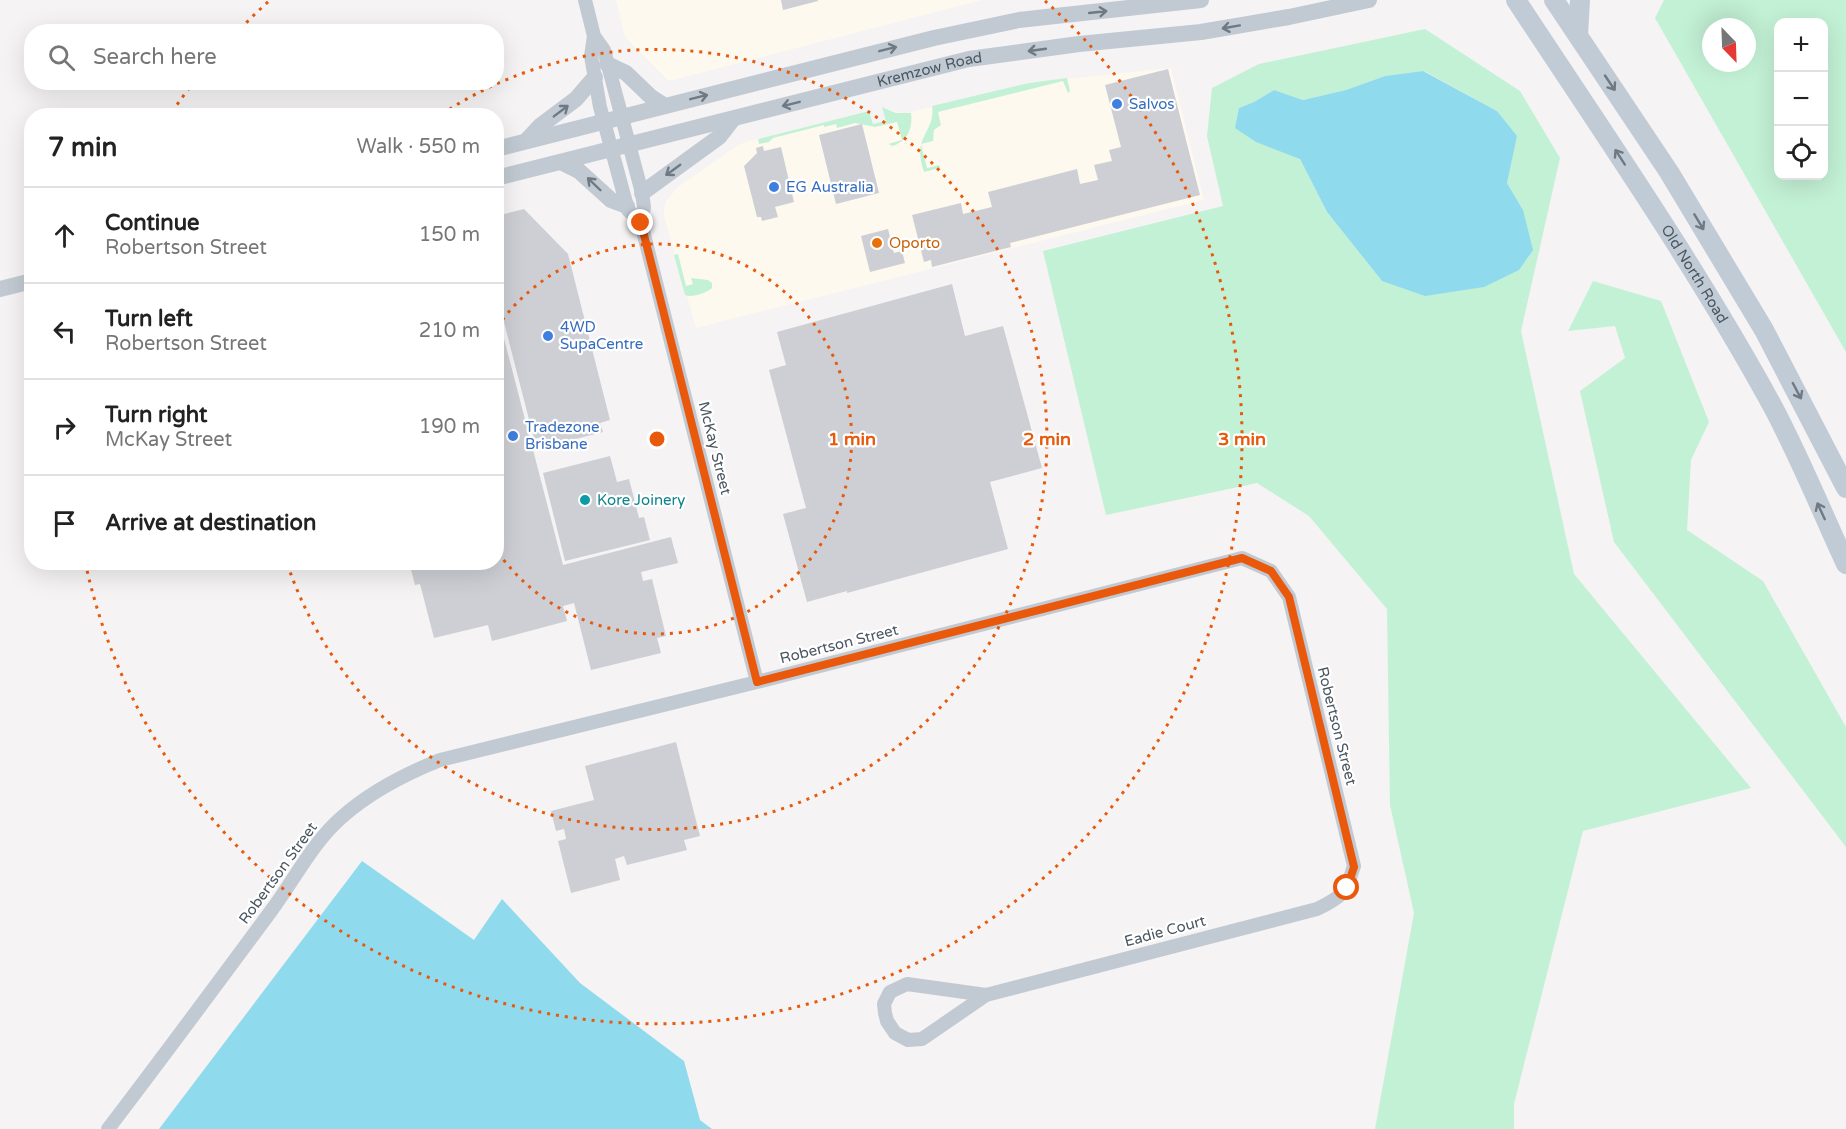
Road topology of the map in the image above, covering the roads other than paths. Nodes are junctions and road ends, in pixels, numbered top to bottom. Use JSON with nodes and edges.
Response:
{"nodes":[{"id":1,"x":585,"y":0,"type":"edge"},
{"id":2,"x":1201,"y":0,"type":"edge"},
{"id":3,"x":1369,"y":0,"type":"edge"},
{"id":4,"x":1516,"y":0,"type":"edge"},
{"id":5,"x":1554,"y":0,"type":"edge"},
{"id":6,"x":1580,"y":0,"type":"edge"},
{"id":7,"x":1578,"y":35,"type":"junction"},
{"id":8,"x":594,"y":36,"type":"junction"},
{"id":9,"x":608,"y":64,"type":"junction"},
{"id":10,"x":595,"y":77,"type":"junction"},
{"id":11,"x":665,"y":106,"type":"junction"},
{"id":12,"x":622,"y":117,"type":"junction"},
{"id":13,"x":733,"y":119,"type":"junction"},
{"id":14,"x":604,"y":122,"type":"junction"},
{"id":15,"x":525,"y":142,"type":"junction"},
{"id":16,"x":630,"y":146,"type":"junction"},
{"id":17,"x":504,"y":147,"type":"edge"},
{"id":18,"x":612,"y":150,"type":"junction"},
{"id":19,"x":561,"y":162,"type":"junction"},
{"id":20,"x":504,"y":176,"type":"edge"},
{"id":21,"x":642,"y":194,"type":"junction"},
{"id":22,"x":627,"y":206,"type":"junction"},
{"id":23,"x":641,"y":223,"type":"junction"},
{"id":24,"x":24,"y":283,"type":"edge"},
{"id":25,"x":0,"y":289,"type":"edge"},
{"id":26,"x":1846,"y":488,"type":"edge"},
{"id":27,"x":1846,"y":564,"type":"edge"},
{"id":28,"x":757,"y":682,"type":"junction"},
{"id":29,"x":1347,"y":888,"type":"joint"},
{"id":30,"x":986,"y":994,"type":"junction"},
{"id":31,"x":108,"y":1129,"type":"edge"}],
"edges":[{"from":1,"to":8,"type":"street"},
{"from":11,"to":2,"type":"street","name":"Kremzow Road","one_way":true},
{"from":3,"to":13,"type":"street","name":"Kremzow Road","one_way":true},
{"from":27,"to":4,"type":"main road","name":"Old North Road","one_way":true},
{"from":5,"to":7,"type":"main road","name":"Old North Road"},
{"from":6,"to":7,"type":"main road"},
{"from":7,"to":26,"type":"main road","name":"Old North Road","one_way":true},
{"from":8,"to":9,"type":"street","name":"McKay Street"},
{"from":8,"to":10,"type":"street","name":"McKay Street"},
{"from":9,"to":11,"type":"street"},
{"from":9,"to":12,"type":"street","name":"McKay Street"},
{"from":10,"to":14,"type":"street","name":"McKay Street"},
{"from":15,"to":10,"type":"street","one_way":true},
{"from":11,"to":12,"type":"street","name":"Kremzow Road"},
{"from":12,"to":14,"type":"street","name":"Kremzow Road"},
{"from":12,"to":16,"type":"street","name":"McKay Street"},
{"from":13,"to":16,"type":"street","name":"Kremzow Road"},
{"from":13,"to":21,"type":"street","one_way":true},
{"from":14,"to":15,"type":"street","name":"Kremzow Road"},
{"from":14,"to":18,"type":"street","name":"McKay Street"},
{"from":15,"to":17,"type":"street","name":"Kremzow Road"},
{"from":16,"to":18,"type":"street","name":"Kremzow Road"},
{"from":16,"to":21,"type":"street","name":"McKay Street"},
{"from":18,"to":19,"type":"street","name":"Kremzow Road"},
{"from":18,"to":22,"type":"street","name":"McKay Street"},
{"from":19,"to":20,"type":"street","name":"Kremzow Road"},
{"from":22,"to":19,"type":"street","one_way":true},
{"from":21,"to":23,"type":"street","name":"McKay Street"},
{"from":22,"to":23,"type":"street","name":"McKay Street"},
{"from":23,"to":28,"type":"street","name":"McKay Street"},
{"from":24,"to":25,"type":"street"},
{"from":28,"to":29,"type":"street","name":"Robertson Street"},
{"from":28,"to":31,"type":"street","name":"Robertson Street"},
{"from":29,"to":30,"type":"street","name":"Eadie Court"},
{"from":30,"to":30,"type":"street","name":"Eadie Court"}]}
